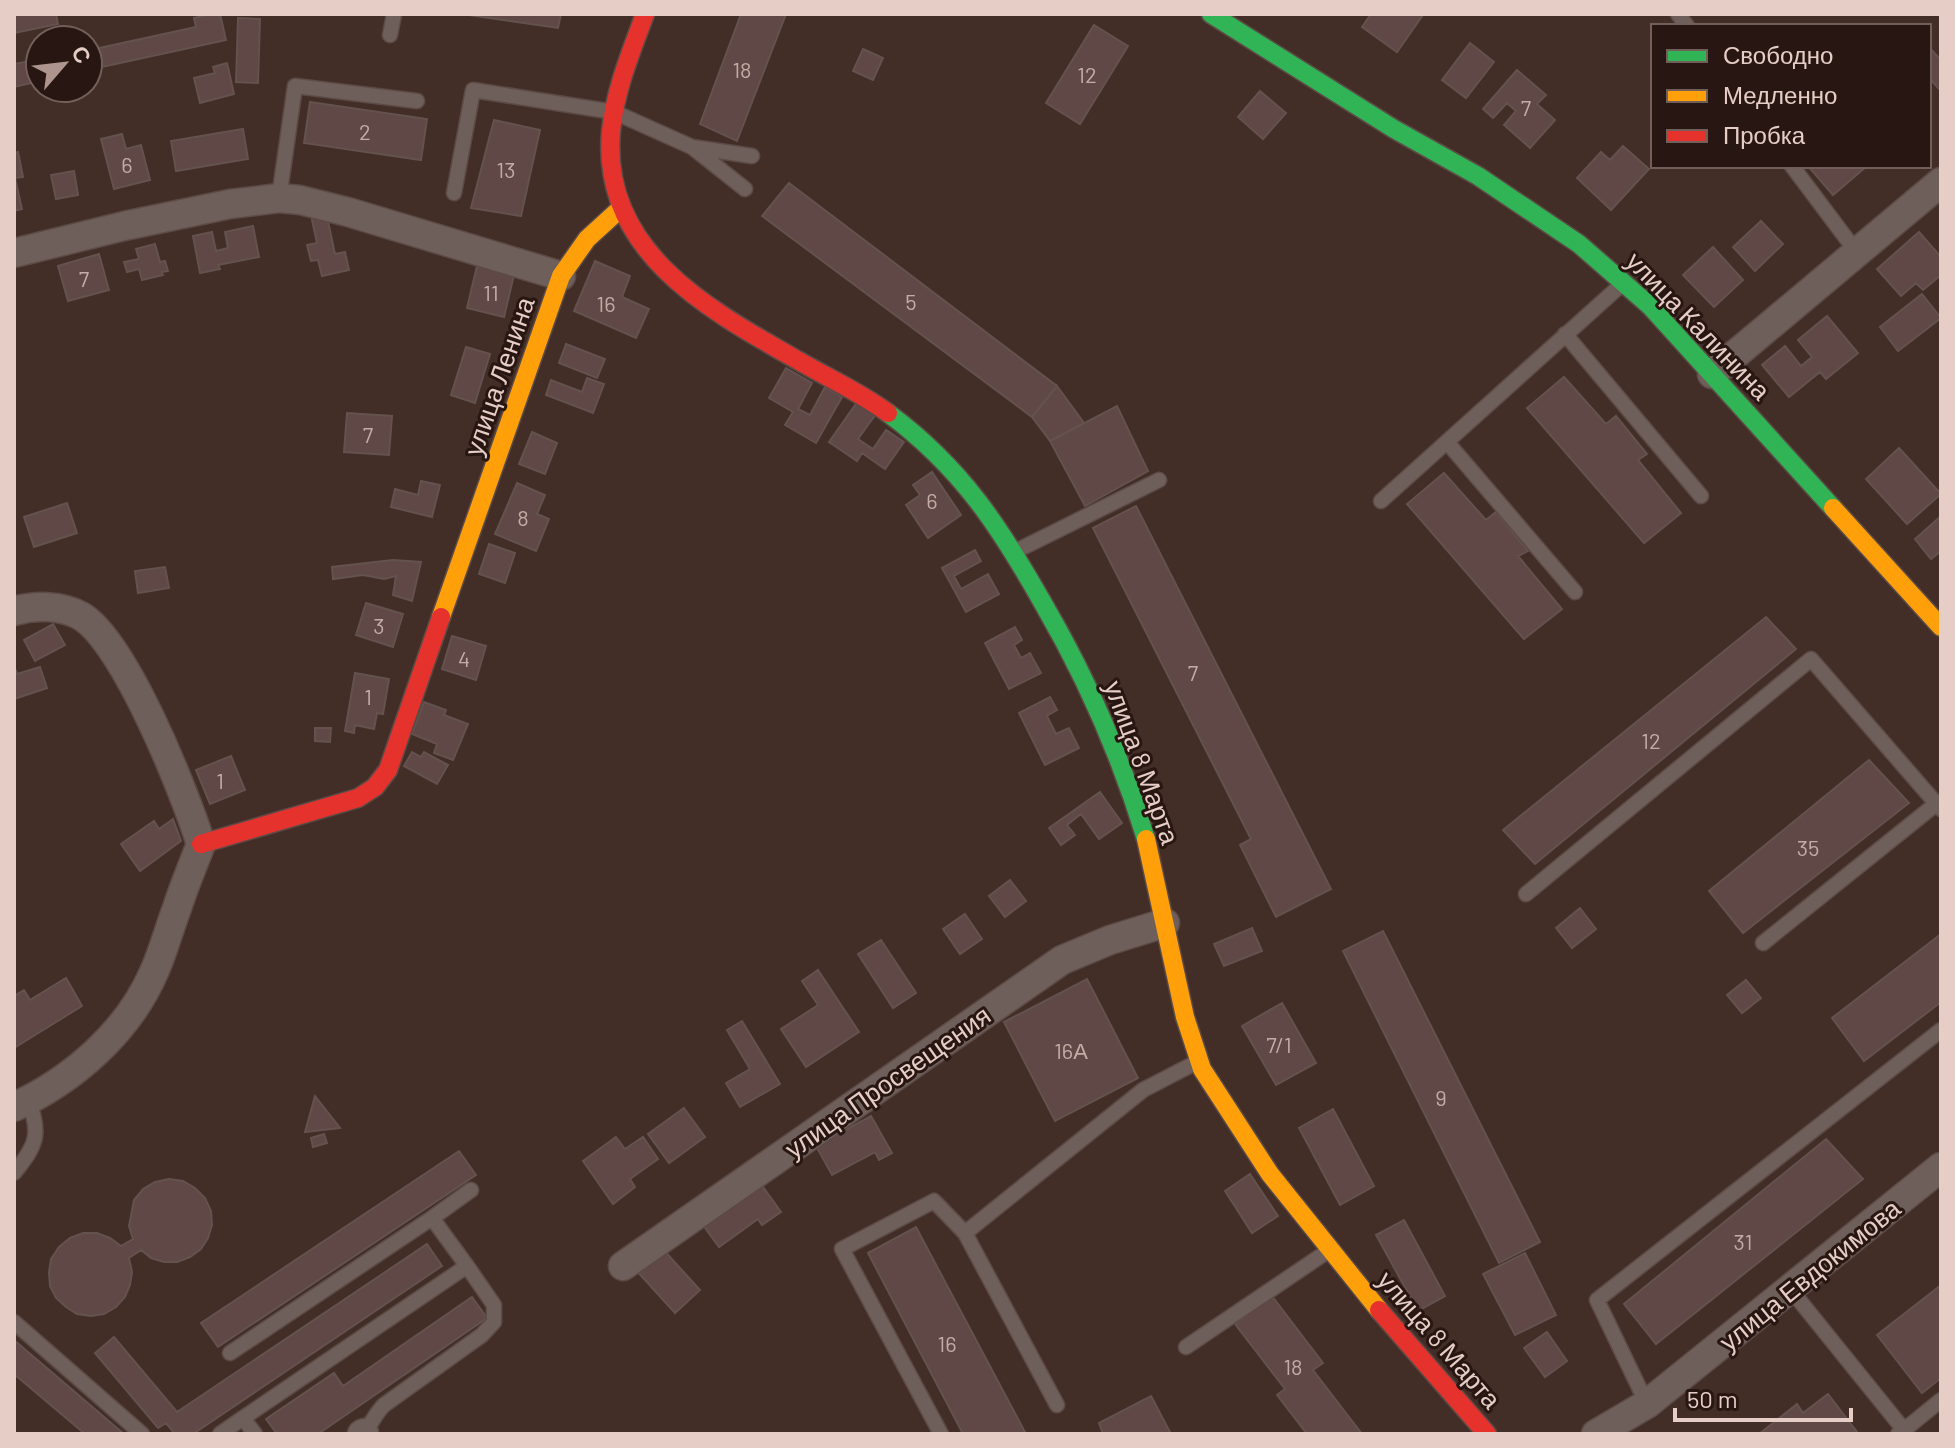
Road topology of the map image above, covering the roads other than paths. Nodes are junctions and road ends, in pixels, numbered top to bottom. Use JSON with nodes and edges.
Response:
{"nodes":[{"id":1,"x":394,"y":14,"type":"edge"},
{"id":2,"x":645,"y":14,"type":"edge"},
{"id":3,"x":1211,"y":14,"type":"edge"},
{"id":4,"x":390,"y":35,"type":"dead end"},
{"id":5,"x":417,"y":101,"type":"dead end"},
{"id":6,"x":614,"y":112,"type":"junction"},
{"id":7,"x":692,"y":147,"type":"junction"},
{"id":8,"x":752,"y":156,"type":"dead end"},
{"id":9,"x":1794,"y":168,"type":"edge"},
{"id":10,"x":1941,"y":182,"type":"edge"},
{"id":11,"x":745,"y":189,"type":"dead end"},
{"id":12,"x":454,"y":193,"type":"dead end"},
{"id":13,"x":279,"y":198,"type":"junction"},
{"id":14,"x":621,"y":208,"type":"junction"},
{"id":15,"x":14,"y":253,"type":"edge"},
{"id":16,"x":1858,"y":254,"type":"junction"},
{"id":17,"x":561,"y":276,"type":"junction"},
{"id":18,"x":1624,"y":282,"type":"junction"},
{"id":19,"x":1565,"y":334,"type":"junction"},
{"id":20,"x":1712,"y":374,"type":"junction"},
{"id":21,"x":1447,"y":442,"type":"junction"},
{"id":22,"x":1159,"y":480,"type":"dead end"},
{"id":23,"x":1701,"y":496,"type":"dead end"},
{"id":24,"x":1381,"y":501,"type":"dead end"},
{"id":25,"x":1014,"y":552,"type":"junction"},
{"id":26,"x":1575,"y":592,"type":"dead end"},
{"id":27,"x":14,"y":611,"type":"edge"},
{"id":28,"x":1941,"y":627,"type":"edge"},
{"id":29,"x":1939,"y":806,"type":"edge"},
{"id":30,"x":201,"y":844,"type":"junction"},
{"id":31,"x":1526,"y":894,"type":"dead end"},
{"id":32,"x":1165,"y":923,"type":"junction"},
{"id":33,"x":1763,"y":943,"type":"dead end"},
{"id":34,"x":1941,"y":1030,"type":"edge"},
{"id":35,"x":1199,"y":1061,"type":"junction"},
{"id":36,"x":21,"y":1104,"type":"edge"},
{"id":37,"x":1941,"y":1167,"type":"edge"},
{"id":38,"x":14,"y":1173,"type":"edge"},
{"id":39,"x":471,"y":1190,"type":"dead end"},
{"id":40,"x":432,"y":1218,"type":"junction"},
{"id":41,"x":965,"y":1233,"type":"junction"},
{"id":42,"x":1329,"y":1251,"type":"junction"},
{"id":43,"x":467,"y":1266,"type":"junction"},
{"id":44,"x":623,"y":1266,"type":"dead end"},
{"id":45,"x":1791,"y":1290,"type":"junction"},
{"id":46,"x":14,"y":1322,"type":"edge"},
{"id":47,"x":1186,"y":1347,"type":"dead end"},
{"id":48,"x":230,"y":1353,"type":"dead end"},
{"id":49,"x":1941,"y":1400,"type":"edge"},
{"id":50,"x":1647,"y":1404,"type":"junction"},
{"id":51,"x":1057,"y":1405,"type":"dead end"},
{"id":52,"x":243,"y":1418,"type":"junction"},
{"id":53,"x":363,"y":1433,"type":"edge"},
{"id":54,"x":1903,"y":1433,"type":"edge"},
{"id":55,"x":142,"y":1434,"type":"edge"},
{"id":56,"x":220,"y":1434,"type":"edge"},
{"id":57,"x":255,"y":1434,"type":"edge"},
{"id":58,"x":941,"y":1434,"type":"edge"},
{"id":59,"x":1487,"y":1434,"type":"edge"},
{"id":60,"x":1596,"y":1434,"type":"edge"}],
"edges":[{"from":1,"to":4,"type":"lane"},
{"from":2,"to":6,"type":"street"},
{"from":3,"to":18,"type":"street","name":"улица Калинина"},
{"from":5,"to":13,"type":"lane"},
{"from":6,"to":7,"type":"lane"},
{"from":6,"to":12,"type":"lane"},
{"from":6,"to":14,"type":"street"},
{"from":7,"to":8,"type":"lane"},
{"from":7,"to":11,"type":"lane"},
{"from":9,"to":16,"type":"lane"},
{"from":10,"to":16,"type":"street"},
{"from":13,"to":15,"type":"street"},
{"from":13,"to":17,"type":"street"},
{"from":14,"to":17,"type":"street","name":"улица Ленина"},
{"from":14,"to":25,"type":"street","name":"улица 8 Марта"},
{"from":16,"to":20,"type":"street"},
{"from":17,"to":30,"type":"street","name":"улица Ленина"},
{"from":18,"to":19,"type":"lane"},
{"from":18,"to":20,"type":"street","name":"улица Калинина"},
{"from":19,"to":21,"type":"lane"},
{"from":19,"to":23,"type":"lane"},
{"from":20,"to":28,"type":"street","name":"улица Калинина"},
{"from":21,"to":24,"type":"lane"},
{"from":21,"to":26,"type":"lane"},
{"from":22,"to":25,"type":"lane"},
{"from":25,"to":32,"type":"street","name":"улица 8 Марта"},
{"from":27,"to":30,"type":"street"},
{"from":29,"to":31,"type":"lane"},
{"from":29,"to":33,"type":"lane"},
{"from":30,"to":36,"type":"street"},
{"from":32,"to":35,"type":"street","name":"улица 8 Марта"},
{"from":32,"to":44,"type":"street","name":"улица Просвещения"},
{"from":34,"to":50,"type":"lane"},
{"from":35,"to":41,"type":"lane"},
{"from":35,"to":42,"type":"street","name":"улица 8 Марта"},
{"from":36,"to":38,"type":"lane"},
{"from":37,"to":45,"type":"street","name":"улица Евдокимова"},
{"from":39,"to":40,"type":"lane"},
{"from":40,"to":43,"type":"lane"},
{"from":40,"to":48,"type":"lane"},
{"from":41,"to":51,"type":"lane"},
{"from":41,"to":58,"type":"lane"},
{"from":42,"to":47,"type":"lane"},
{"from":42,"to":59,"type":"street","name":"улица 8 Марта"},
{"from":43,"to":52,"type":"lane"},
{"from":43,"to":53,"type":"lane"},
{"from":45,"to":50,"type":"street","name":"улица Евдокимова"},
{"from":45,"to":54,"type":"lane"},
{"from":46,"to":55,"type":"lane"},
{"from":49,"to":54,"type":"lane"},
{"from":50,"to":60,"type":"street","name":"улица Евдокимова"},
{"from":52,"to":56,"type":"lane"},
{"from":52,"to":57,"type":"lane"}]}
